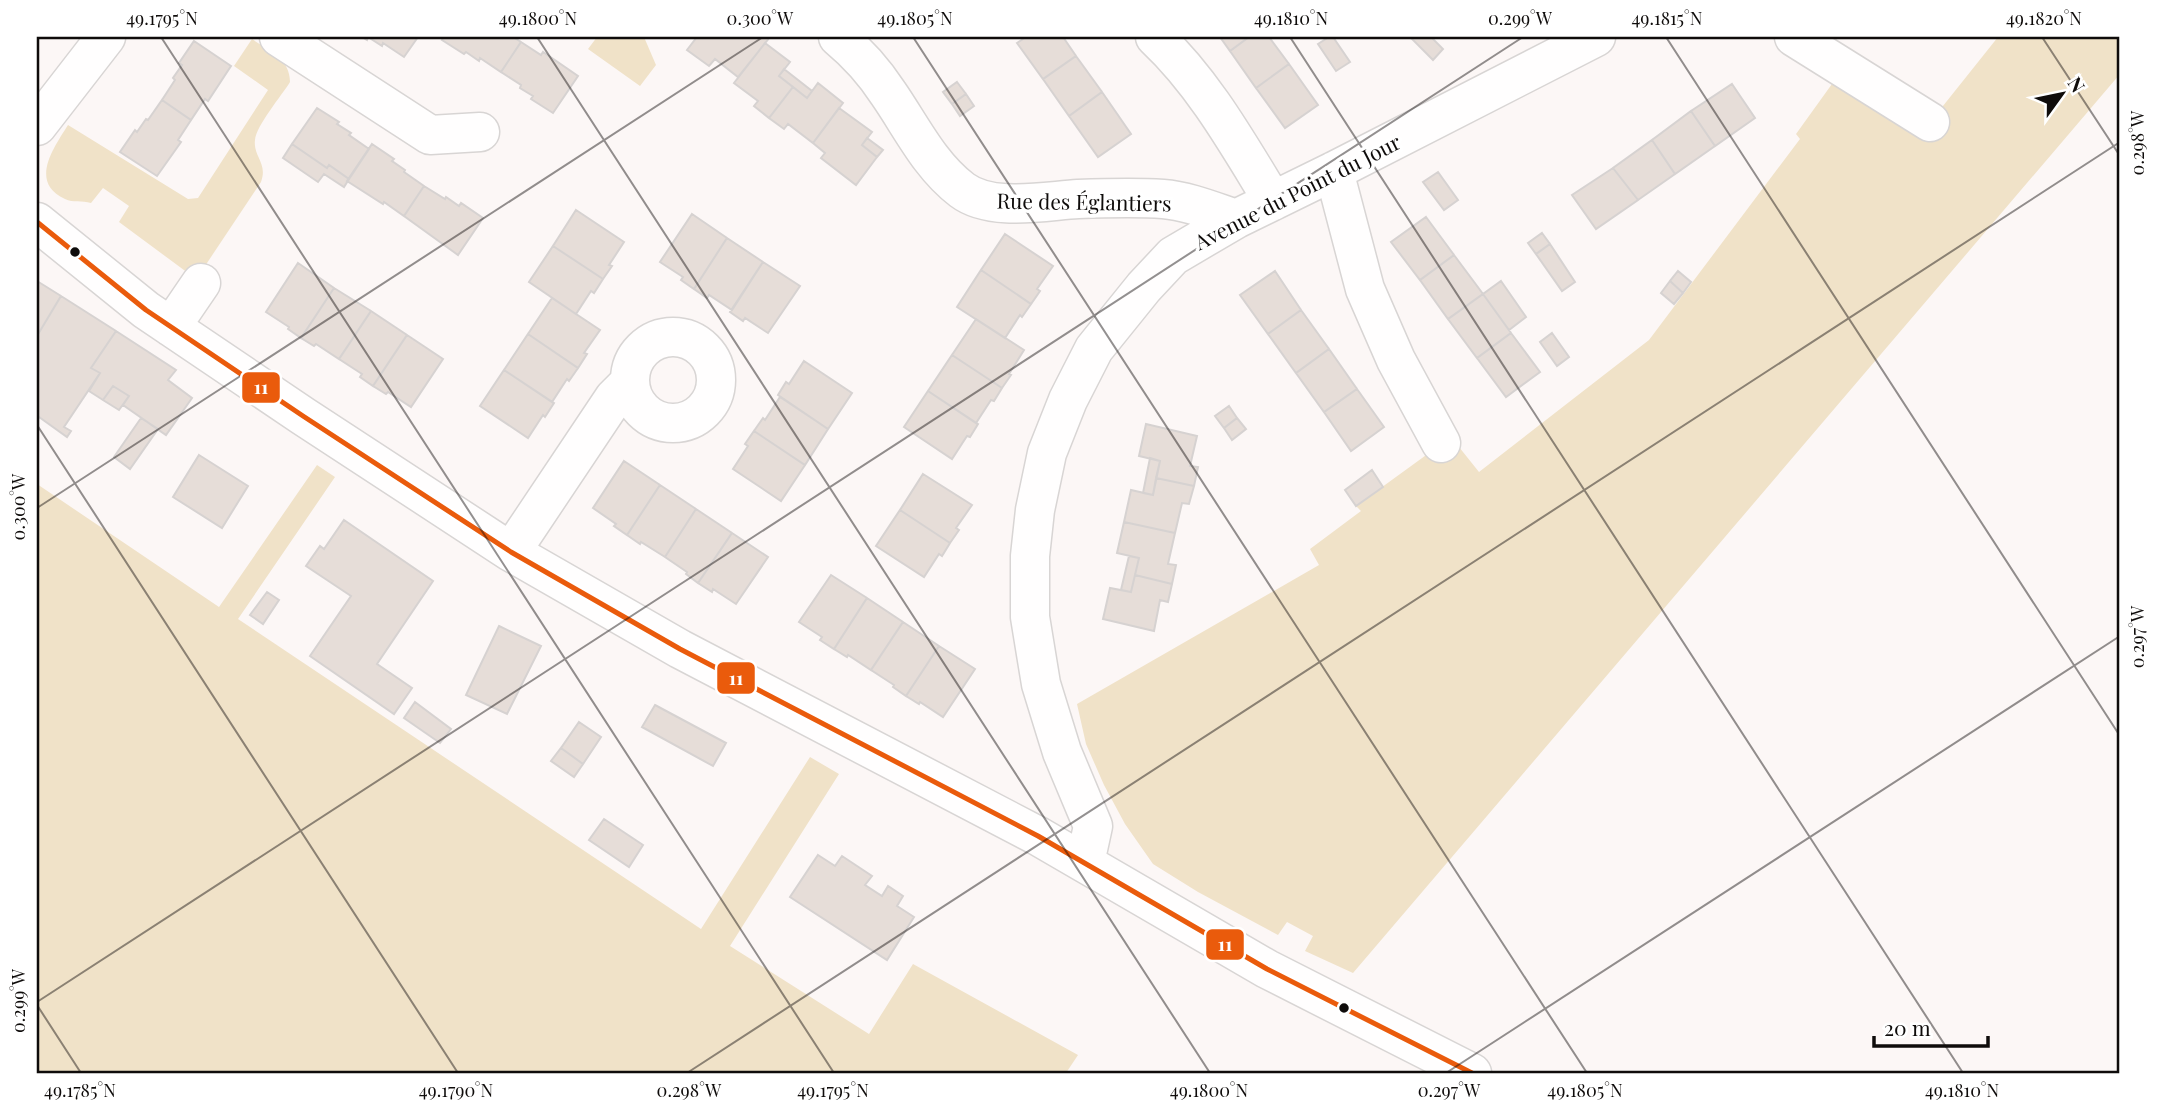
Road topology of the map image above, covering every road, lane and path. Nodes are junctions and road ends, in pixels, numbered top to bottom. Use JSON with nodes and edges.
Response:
{"nodes":[{"id":1,"x":106,"y":37,"type":"edge"},
{"id":2,"x":279,"y":37,"type":"edge"},
{"id":3,"x":838,"y":37,"type":"edge"},
{"id":4,"x":1155,"y":37,"type":"edge"},
{"id":5,"x":1595,"y":37,"type":"edge"},
{"id":6,"x":1794,"y":37,"type":"edge"},
{"id":7,"x":1930,"y":122,"type":"dead end"},
{"id":8,"x":37,"y":126,"type":"edge"},
{"id":9,"x":480,"y":132,"type":"dead end"},
{"id":10,"x":1334,"y":172,"type":"junction"},
{"id":11,"x":1273,"y":201,"type":"junction"},
{"id":12,"x":1236,"y":219,"type":"junction"},
{"id":13,"x":37,"y":222,"type":"edge"},
{"id":14,"x":201,"y":282,"type":"dead end"},
{"id":15,"x":171,"y":327,"type":"junction"},
{"id":16,"x":629,"y":383,"type":"dead end"},
{"id":17,"x":1441,"y":443,"type":"dead end"},
{"id":18,"x":511,"y":552,"type":"junction"},
{"id":19,"x":1085,"y":863,"type":"junction"},
{"id":20,"x":1472,"y":1073,"type":"edge"}],
"edges":[{"from":1,"to":8,"type":"street"},
{"from":2,"to":9,"type":"street"},
{"from":3,"to":12,"type":"street","name":"Rue des Églantiers"},
{"from":4,"to":11,"type":"street"},
{"from":5,"to":10,"type":"street","name":"Avenue du Point du Jour"},
{"from":6,"to":7,"type":"street"},
{"from":10,"to":11,"type":"street","name":"Avenue du Point du Jour"},
{"from":10,"to":17,"type":"street"},
{"from":11,"to":12,"type":"street","name":"Avenue du Point du Jour"},
{"from":12,"to":19,"type":"street","name":"Avenue du Point du Jour"},
{"from":13,"to":15,"type":"street"},
{"from":14,"to":15,"type":"street"},
{"from":15,"to":18,"type":"street"},
{"from":16,"to":18,"type":"street"},
{"from":18,"to":19,"type":"street"},
{"from":19,"to":20,"type":"street"}]}
